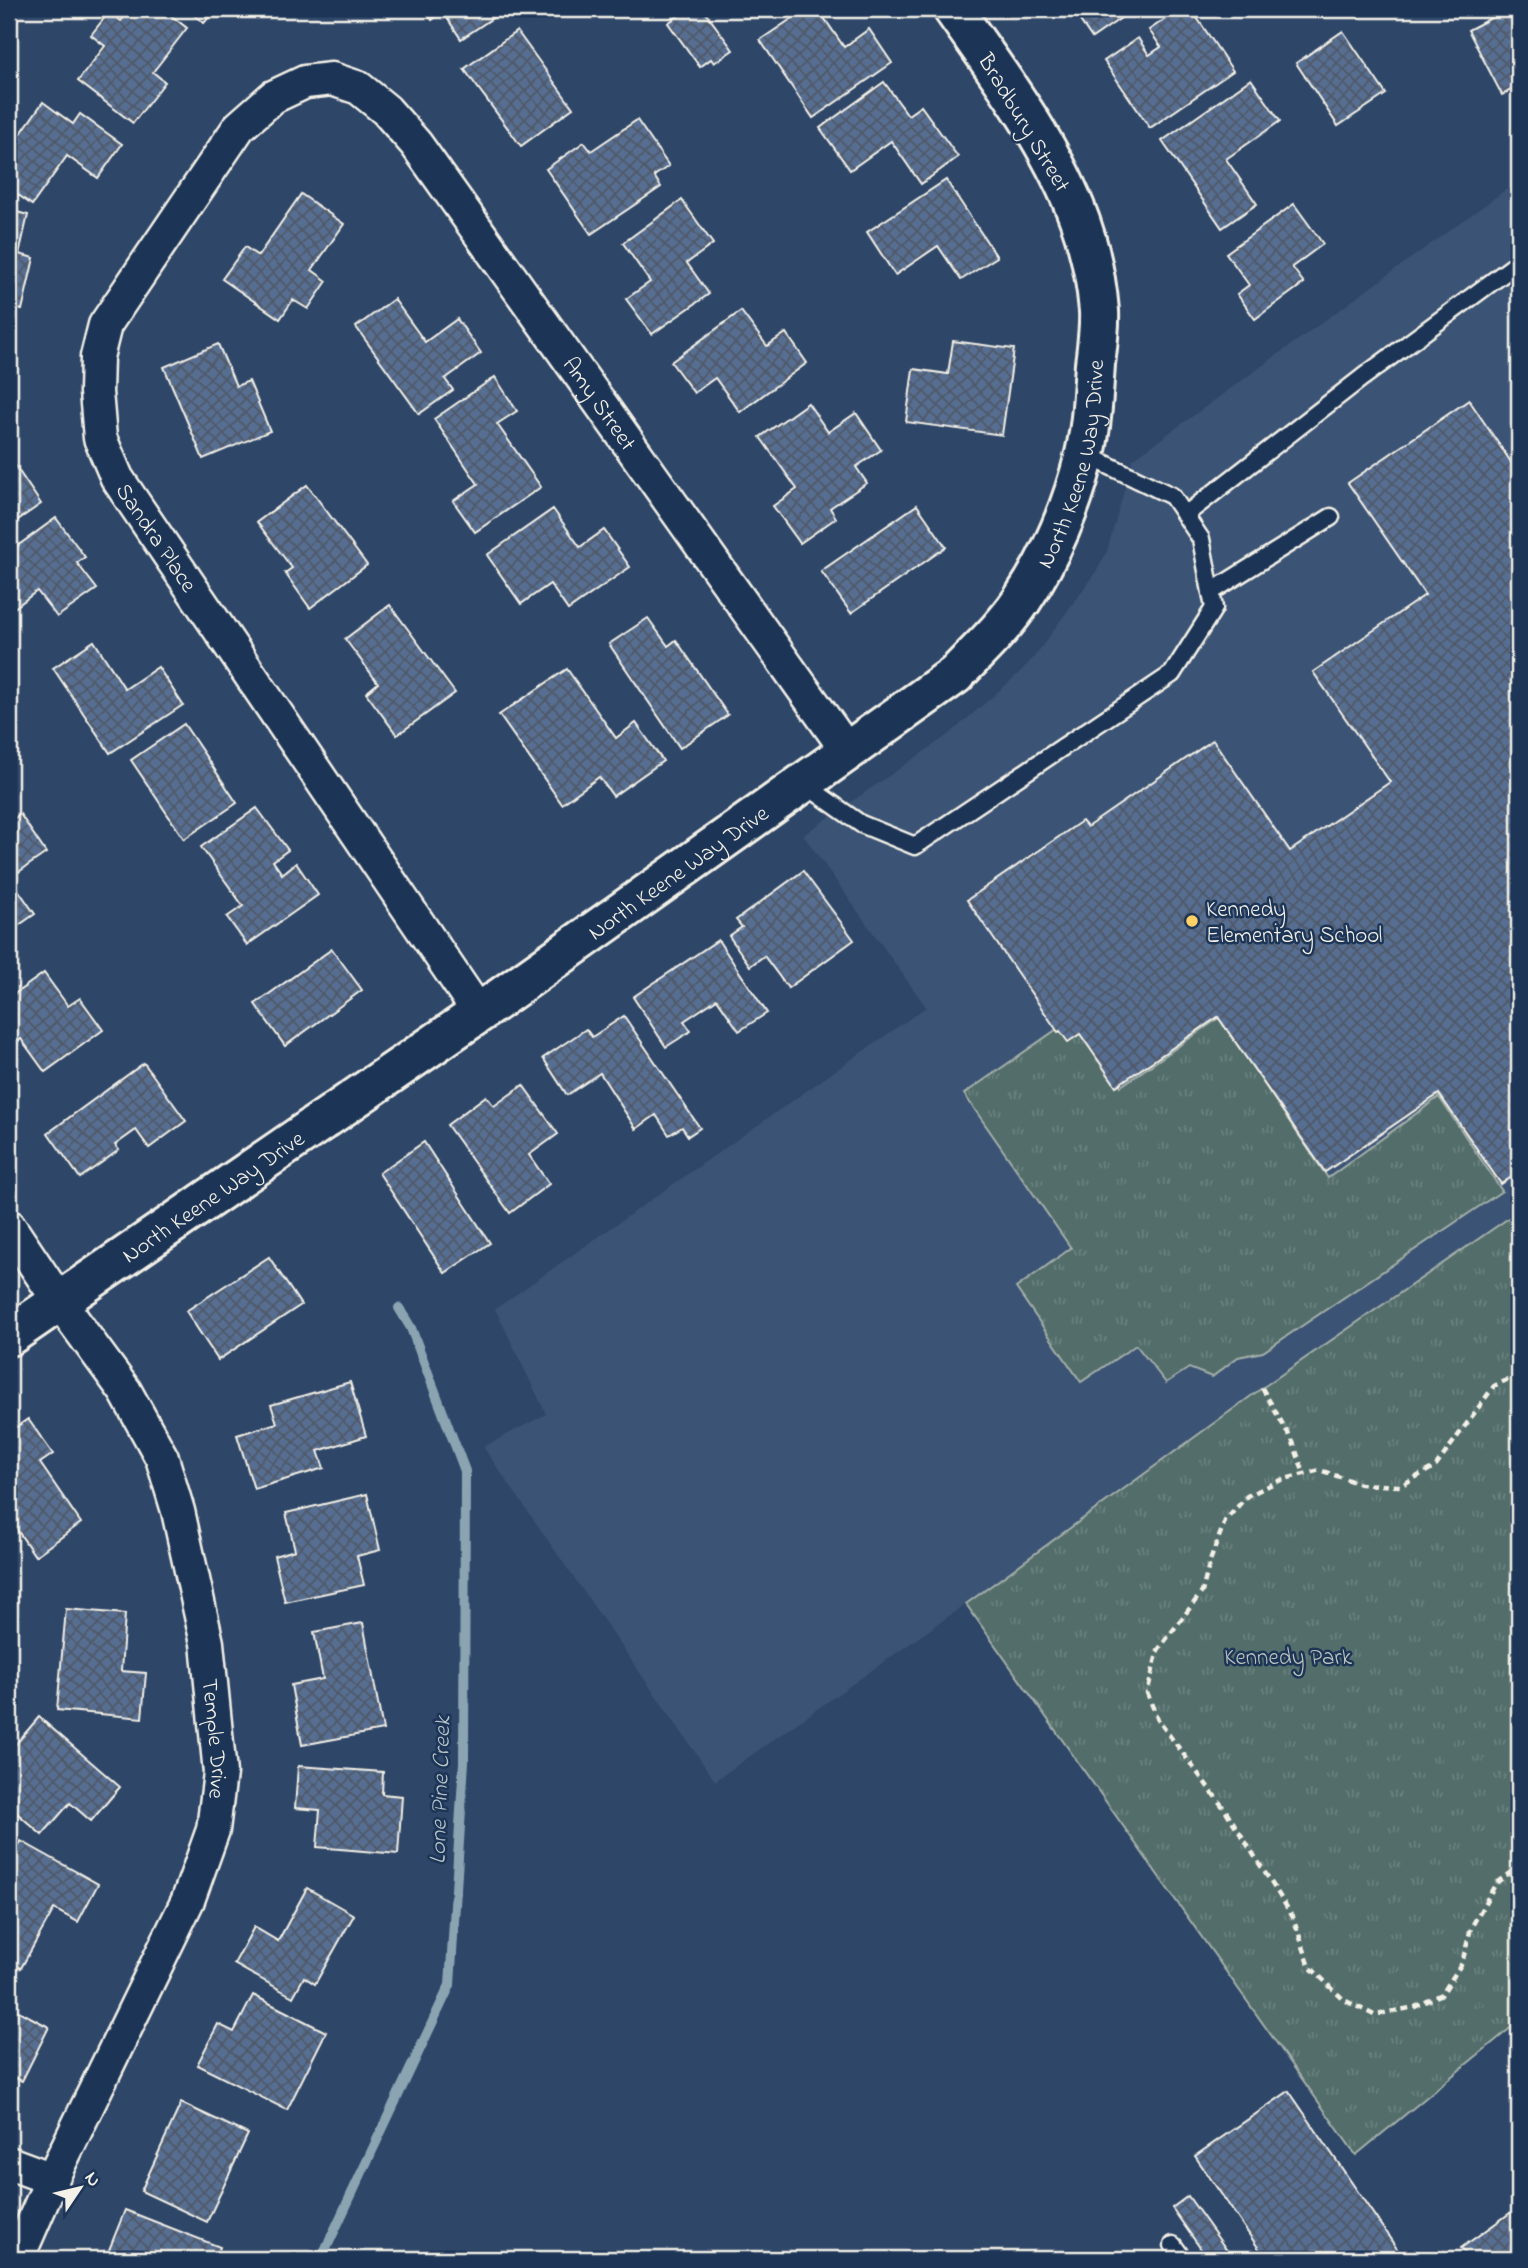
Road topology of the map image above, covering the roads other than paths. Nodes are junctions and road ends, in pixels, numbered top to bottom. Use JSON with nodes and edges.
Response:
{"nodes":[{"id":1,"x":953,"y":9,"type":"edge"},
{"id":2,"x":332,"y":79,"type":"joint"},
{"id":3,"x":1086,"y":242,"type":"joint"},
{"id":4,"x":1519,"y":262,"type":"edge"},
{"id":5,"x":1085,"y":454,"type":"junction"},
{"id":6,"x":1185,"y":515,"type":"junction"},
{"id":7,"x":1331,"y":517,"type":"dead end"},
{"id":8,"x":1212,"y":592,"type":"junction"},
{"id":9,"x":848,"y":752,"type":"junction"},
{"id":10,"x":804,"y":784,"type":"junction"},
{"id":11,"x":479,"y":1013,"type":"junction"},
{"id":12,"x":9,"y":1226,"type":"edge"},
{"id":13,"x":59,"y":1301,"type":"junction"},
{"id":14,"x":9,"y":1336,"type":"edge"},
{"id":15,"x":9,"y":2163,"type":"edge"},
{"id":16,"x":52,"y":2179,"type":"junction"},
{"id":17,"x":1172,"y":2245,"type":"dead end"},
{"id":18,"x":16,"y":2259,"type":"edge"},
{"id":19,"x":1183,"y":2259,"type":"edge"}],
"edges":[{"from":1,"to":3,"type":"street","name":"Bradbury Street"},
{"from":2,"to":9,"type":"street","name":"Amy Street"},
{"from":2,"to":11,"type":"street","name":"Sandra Place"},
{"from":3,"to":5,"type":"street","name":"North Keene Way Drive"},
{"from":4,"to":6,"type":"lane"},
{"from":5,"to":6,"type":"lane"},
{"from":5,"to":9,"type":"street","name":"North Keene Way Drive"},
{"from":6,"to":8,"type":"lane"},
{"from":7,"to":8,"type":"lane"},
{"from":8,"to":10,"type":"lane"},
{"from":9,"to":10,"type":"street","name":"North Keene Way Drive"},
{"from":10,"to":11,"type":"street","name":"North Keene Way Drive"},
{"from":11,"to":13,"type":"street","name":"North Keene Way Drive"},
{"from":12,"to":13,"type":"street","name":"Temple Drive"},
{"from":13,"to":14,"type":"street","name":"North Keene Way Drive"},
{"from":13,"to":16,"type":"street","name":"Temple Drive"},
{"from":15,"to":16,"type":"street"},
{"from":16,"to":18,"type":"street","name":"Temple Drive"},
{"from":17,"to":19,"type":"lane"}]}
